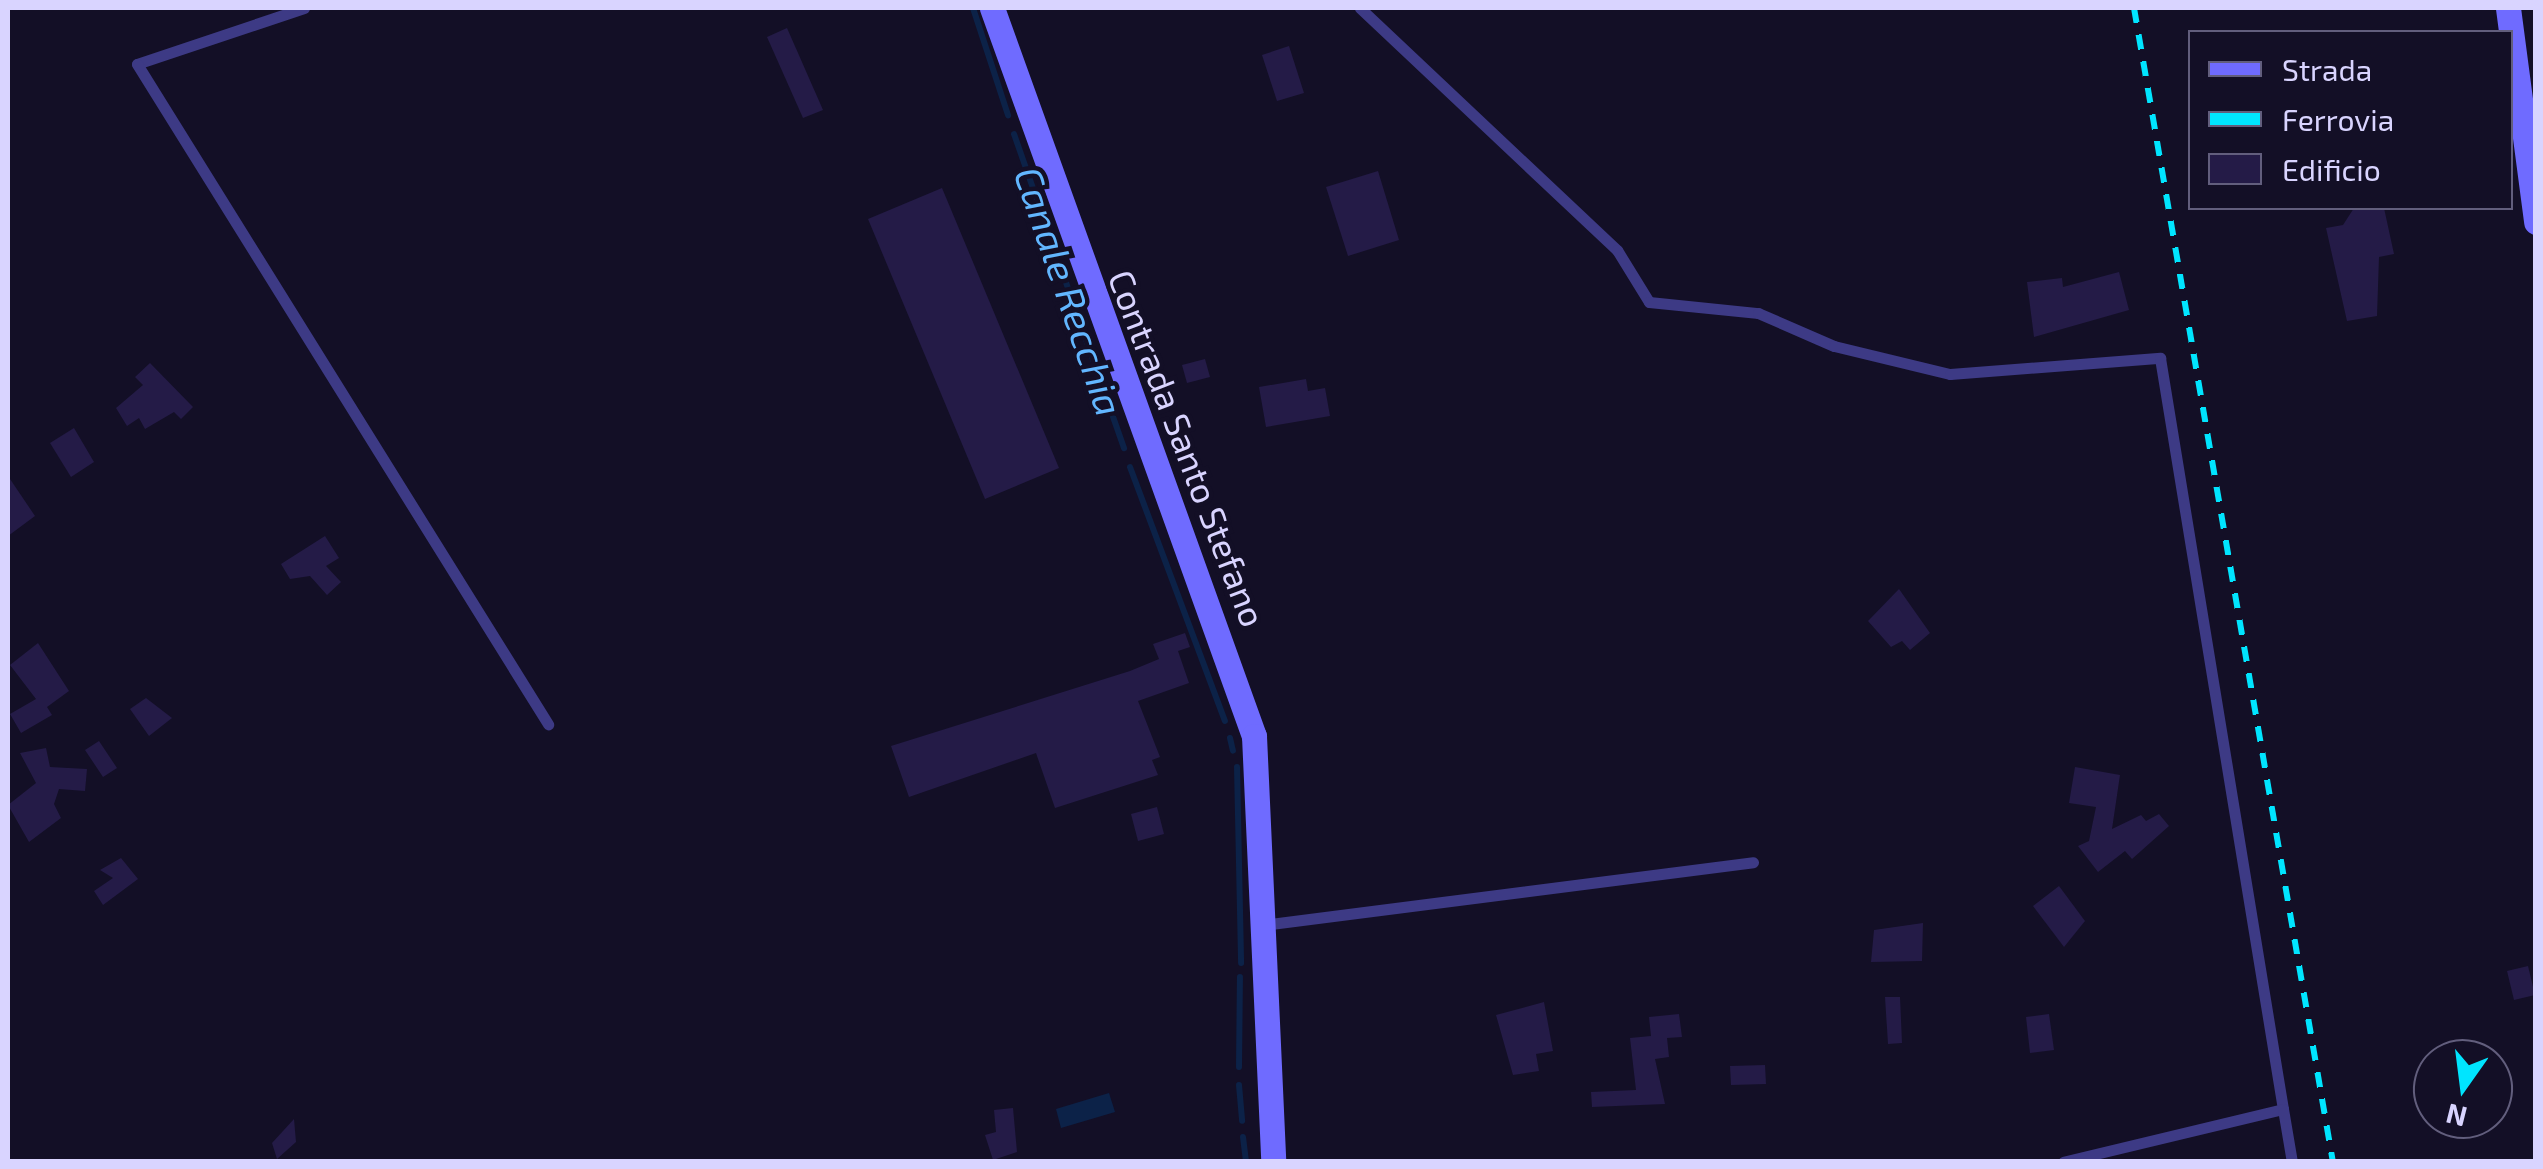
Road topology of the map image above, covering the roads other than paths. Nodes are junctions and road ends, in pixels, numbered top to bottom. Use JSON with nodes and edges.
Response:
{"nodes":[{"id":1,"x":304,"y":8,"type":"edge"},
{"id":2,"x":992,"y":8,"type":"edge"},
{"id":3,"x":1360,"y":8,"type":"edge"},
{"id":4,"x":2513,"y":46,"type":"edge"},
{"id":5,"x":2536,"y":222,"type":"edge"},
{"id":6,"x":548,"y":724,"type":"dead end"},
{"id":7,"x":1753,"y":862,"type":"dead end"},
{"id":8,"x":1263,"y":925,"type":"junction"},
{"id":9,"x":2283,"y":1110,"type":"junction"},
{"id":10,"x":1273,"y":1162,"type":"edge"},
{"id":11,"x":2063,"y":1162,"type":"edge"},
{"id":12,"x":2292,"y":1162,"type":"edge"}],
"edges":[{"from":1,"to":6,"type":"lane"},
{"from":2,"to":8,"type":"street","name":"Contrada Santo Stefano"},
{"from":3,"to":9,"type":"lane"},
{"from":4,"to":5,"type":"street"},
{"from":7,"to":8,"type":"lane"},
{"from":8,"to":10,"type":"street","name":"Contrada Santo Stefano"},
{"from":9,"to":11,"type":"lane"},
{"from":9,"to":12,"type":"lane"}]}
